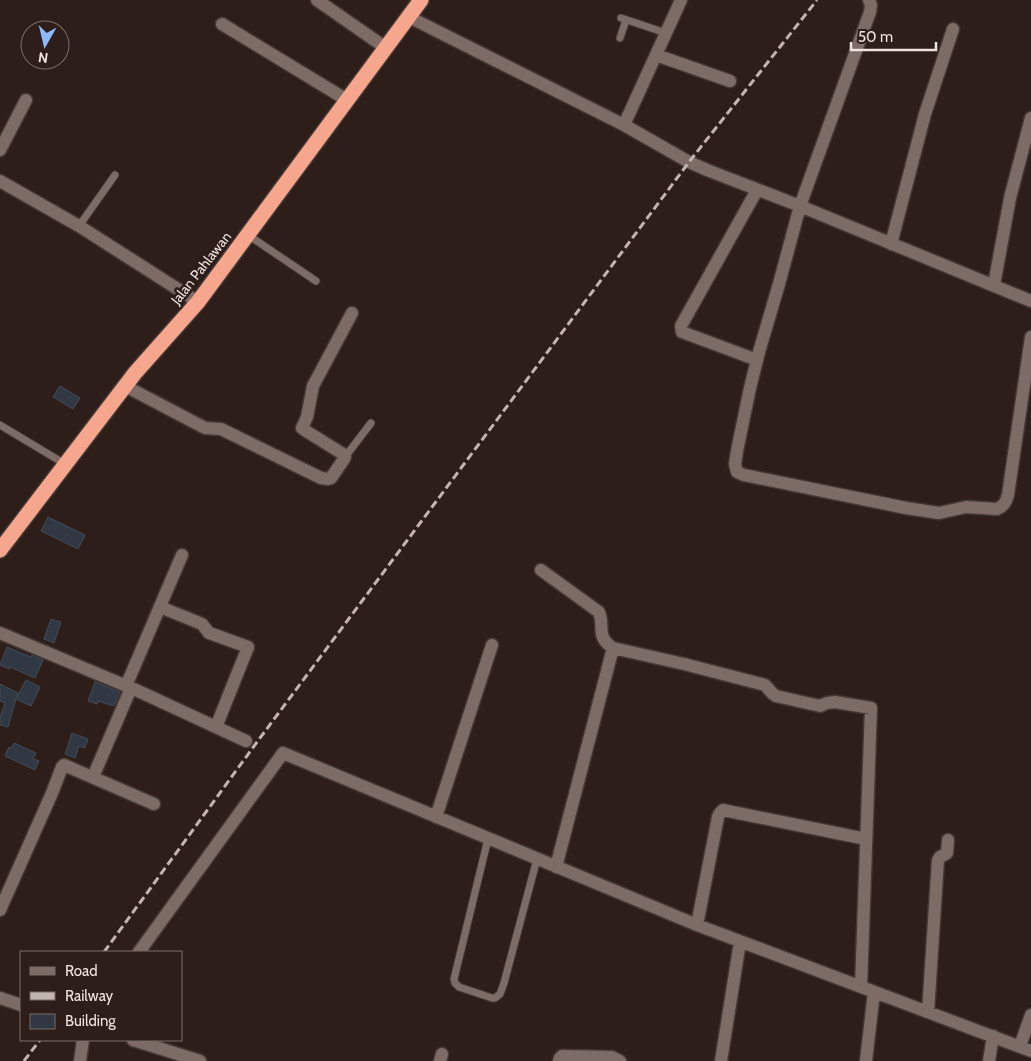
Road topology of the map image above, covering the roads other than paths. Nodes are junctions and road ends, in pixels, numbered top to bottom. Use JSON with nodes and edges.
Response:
{"nodes":[{"id":1,"x":317,"y":0,"type":"edge"},
{"id":2,"x":421,"y":0,"type":"edge"},
{"id":3,"x":681,"y":0,"type":"edge"},
{"id":4,"x":869,"y":0,"type":"edge"},
{"id":5,"x":409,"y":17,"type":"junction"},
{"id":6,"x":222,"y":24,"type":"dead end"},
{"id":7,"x":953,"y":29,"type":"dead end"},
{"id":8,"x":666,"y":33,"type":"junction"},
{"id":9,"x":620,"y":38,"type":"dead end"},
{"id":10,"x":386,"y":48,"type":"junction"},
{"id":11,"x":656,"y":55,"type":"junction"},
{"id":12,"x":730,"y":80,"type":"dead end"},
{"id":13,"x":26,"y":100,"type":"dead end"},
{"id":14,"x":347,"y":100,"type":"junction"},
{"id":15,"x":1031,"y":118,"type":"edge"},
{"id":16,"x":624,"y":125,"type":"junction"},
{"id":17,"x":0,"y":150,"type":"edge"},
{"id":18,"x":115,"y":175,"type":"dead end"},
{"id":19,"x":0,"y":181,"type":"edge"},
{"id":20,"x":757,"y":190,"type":"junction"},
{"id":21,"x":800,"y":206,"type":"junction"},
{"id":22,"x":79,"y":226,"type":"junction"},
{"id":23,"x":248,"y":234,"type":"junction"},
{"id":24,"x":891,"y":244,"type":"junction"},
{"id":25,"x":316,"y":281,"type":"dead end"},
{"id":26,"x":994,"y":286,"type":"junction"},
{"id":27,"x":1031,"y":301,"type":"edge"},
{"id":28,"x":198,"y":302,"type":"junction"},
{"id":29,"x":352,"y":312,"type":"dead end"},
{"id":30,"x":1031,"y":337,"type":"edge"},
{"id":31,"x":757,"y":360,"type":"junction"},
{"id":32,"x":125,"y":386,"type":"junction"},
{"id":33,"x":370,"y":423,"type":"dead end"},
{"id":34,"x":0,"y":424,"type":"edge"},
{"id":35,"x":345,"y":458,"type":"junction"},
{"id":36,"x":65,"y":464,"type":"junction"},
{"id":37,"x":0,"y":550,"type":"edge"},
{"id":38,"x":182,"y":555,"type":"dead end"},
{"id":39,"x":541,"y":570,"type":"dead end"},
{"id":40,"x":160,"y":606,"type":"junction"},
{"id":41,"x":0,"y":632,"type":"edge"},
{"id":42,"x":492,"y":645,"type":"dead end"},
{"id":43,"x":613,"y":648,"type":"junction"},
{"id":44,"x":128,"y":687,"type":"junction"},
{"id":45,"x":216,"y":728,"type":"junction"},
{"id":46,"x":246,"y":742,"type":"dead end"},
{"id":47,"x":93,"y":777,"type":"junction"},
{"id":48,"x":154,"y":804,"type":"dead end"},
{"id":49,"x":436,"y":817,"type":"junction"},
{"id":50,"x":488,"y":839,"type":"junction"},
{"id":51,"x":866,"y":839,"type":"junction"},
{"id":52,"x":948,"y":840,"type":"dead end"},
{"id":53,"x":537,"y":859,"type":"junction"},
{"id":54,"x":556,"y":867,"type":"junction"},
{"id":55,"x":0,"y":910,"type":"edge"},
{"id":56,"x":697,"y":925,"type":"junction"},
{"id":57,"x":740,"y":942,"type":"junction"},
{"id":58,"x":140,"y":951,"type":"edge"},
{"id":59,"x":861,"y":987,"type":"junction"},
{"id":60,"x":874,"y":992,"type":"junction"},
{"id":61,"x":0,"y":998,"type":"edge"},
{"id":62,"x":20,"y":1005,"type":"edge"},
{"id":63,"x":928,"y":1012,"type":"junction"},
{"id":64,"x":1031,"y":1015,"type":"edge"},
{"id":65,"x":993,"y":1036,"type":"junction"},
{"id":66,"x":84,"y":1041,"type":"edge"},
{"id":67,"x":136,"y":1041,"type":"edge"},
{"id":68,"x":1026,"y":1048,"type":"edge"},
{"id":69,"x":80,"y":1061,"type":"edge"},
{"id":70,"x":200,"y":1061,"type":"edge"},
{"id":71,"x":559,"y":1061,"type":"edge"},
{"id":72,"x":620,"y":1061,"type":"edge"},
{"id":73,"x":721,"y":1061,"type":"edge"},
{"id":74,"x":866,"y":1061,"type":"edge"},
{"id":75,"x":989,"y":1061,"type":"edge"}],
"edges":[{"from":1,"to":10,"type":"street"},
{"from":2,"to":5,"type":"highway","name":"Jalan Pahlawan"},
{"from":3,"to":8,"type":"street"},
{"from":4,"to":21,"type":"street"},
{"from":5,"to":10,"type":"highway","name":"Jalan Pahlawan"},
{"from":5,"to":16,"type":"street"},
{"from":6,"to":14,"type":"street"},
{"from":7,"to":24,"type":"street"},
{"from":8,"to":9,"type":"lane"},
{"from":8,"to":11,"type":"street"},
{"from":10,"to":14,"type":"highway","name":"Jalan Pahlawan"},
{"from":11,"to":12,"type":"street"},
{"from":11,"to":16,"type":"street"},
{"from":13,"to":17,"type":"street"},
{"from":14,"to":23,"type":"highway","name":"Jalan Pahlawan"},
{"from":15,"to":26,"type":"street"},
{"from":16,"to":20,"type":"street"},
{"from":18,"to":22,"type":"lane"},
{"from":19,"to":22,"type":"street"},
{"from":20,"to":21,"type":"street"},
{"from":20,"to":31,"type":"street"},
{"from":21,"to":24,"type":"street"},
{"from":21,"to":31,"type":"street"},
{"from":22,"to":28,"type":"street"},
{"from":23,"to":25,"type":"lane"},
{"from":23,"to":28,"type":"highway","name":"Jalan Pahlawan"},
{"from":24,"to":26,"type":"street"},
{"from":26,"to":27,"type":"street"},
{"from":28,"to":32,"type":"highway","name":"Jalan Pahlawan"},
{"from":29,"to":35,"type":"street"},
{"from":30,"to":31,"type":"street"},
{"from":32,"to":35,"type":"street"},
{"from":32,"to":36,"type":"highway","name":"Jalan Pahlawan"},
{"from":33,"to":35,"type":"lane"},
{"from":34,"to":36,"type":"lane"},
{"from":36,"to":37,"type":"highway","name":"Jalan Pahlawan"},
{"from":38,"to":40,"type":"street"},
{"from":39,"to":43,"type":"street"},
{"from":40,"to":44,"type":"street"},
{"from":40,"to":45,"type":"street"},
{"from":41,"to":44,"type":"street"},
{"from":42,"to":49,"type":"street"},
{"from":43,"to":51,"type":"street"},
{"from":43,"to":54,"type":"street"},
{"from":44,"to":45,"type":"street"},
{"from":44,"to":47,"type":"street"},
{"from":45,"to":46,"type":"street"},
{"from":47,"to":48,"type":"street"},
{"from":47,"to":55,"type":"street"},
{"from":49,"to":50,"type":"street"},
{"from":49,"to":58,"type":"street"},
{"from":50,"to":53,"type":"street"},
{"from":50,"to":53,"type":"lane"},
{"from":51,"to":56,"type":"street"},
{"from":51,"to":59,"type":"street"},
{"from":52,"to":63,"type":"street"},
{"from":53,"to":54,"type":"street"},
{"from":54,"to":56,"type":"street"},
{"from":56,"to":57,"type":"street"},
{"from":57,"to":59,"type":"street"},
{"from":57,"to":73,"type":"street"},
{"from":59,"to":60,"type":"street"},
{"from":60,"to":63,"type":"street"},
{"from":60,"to":74,"type":"street"},
{"from":61,"to":62,"type":"street"},
{"from":63,"to":65,"type":"street"},
{"from":64,"to":68,"type":"street"},
{"from":65,"to":68,"type":"street"},
{"from":65,"to":75,"type":"street"},
{"from":66,"to":69,"type":"street"},
{"from":67,"to":70,"type":"street"},
{"from":71,"to":72,"type":"street"}]}
